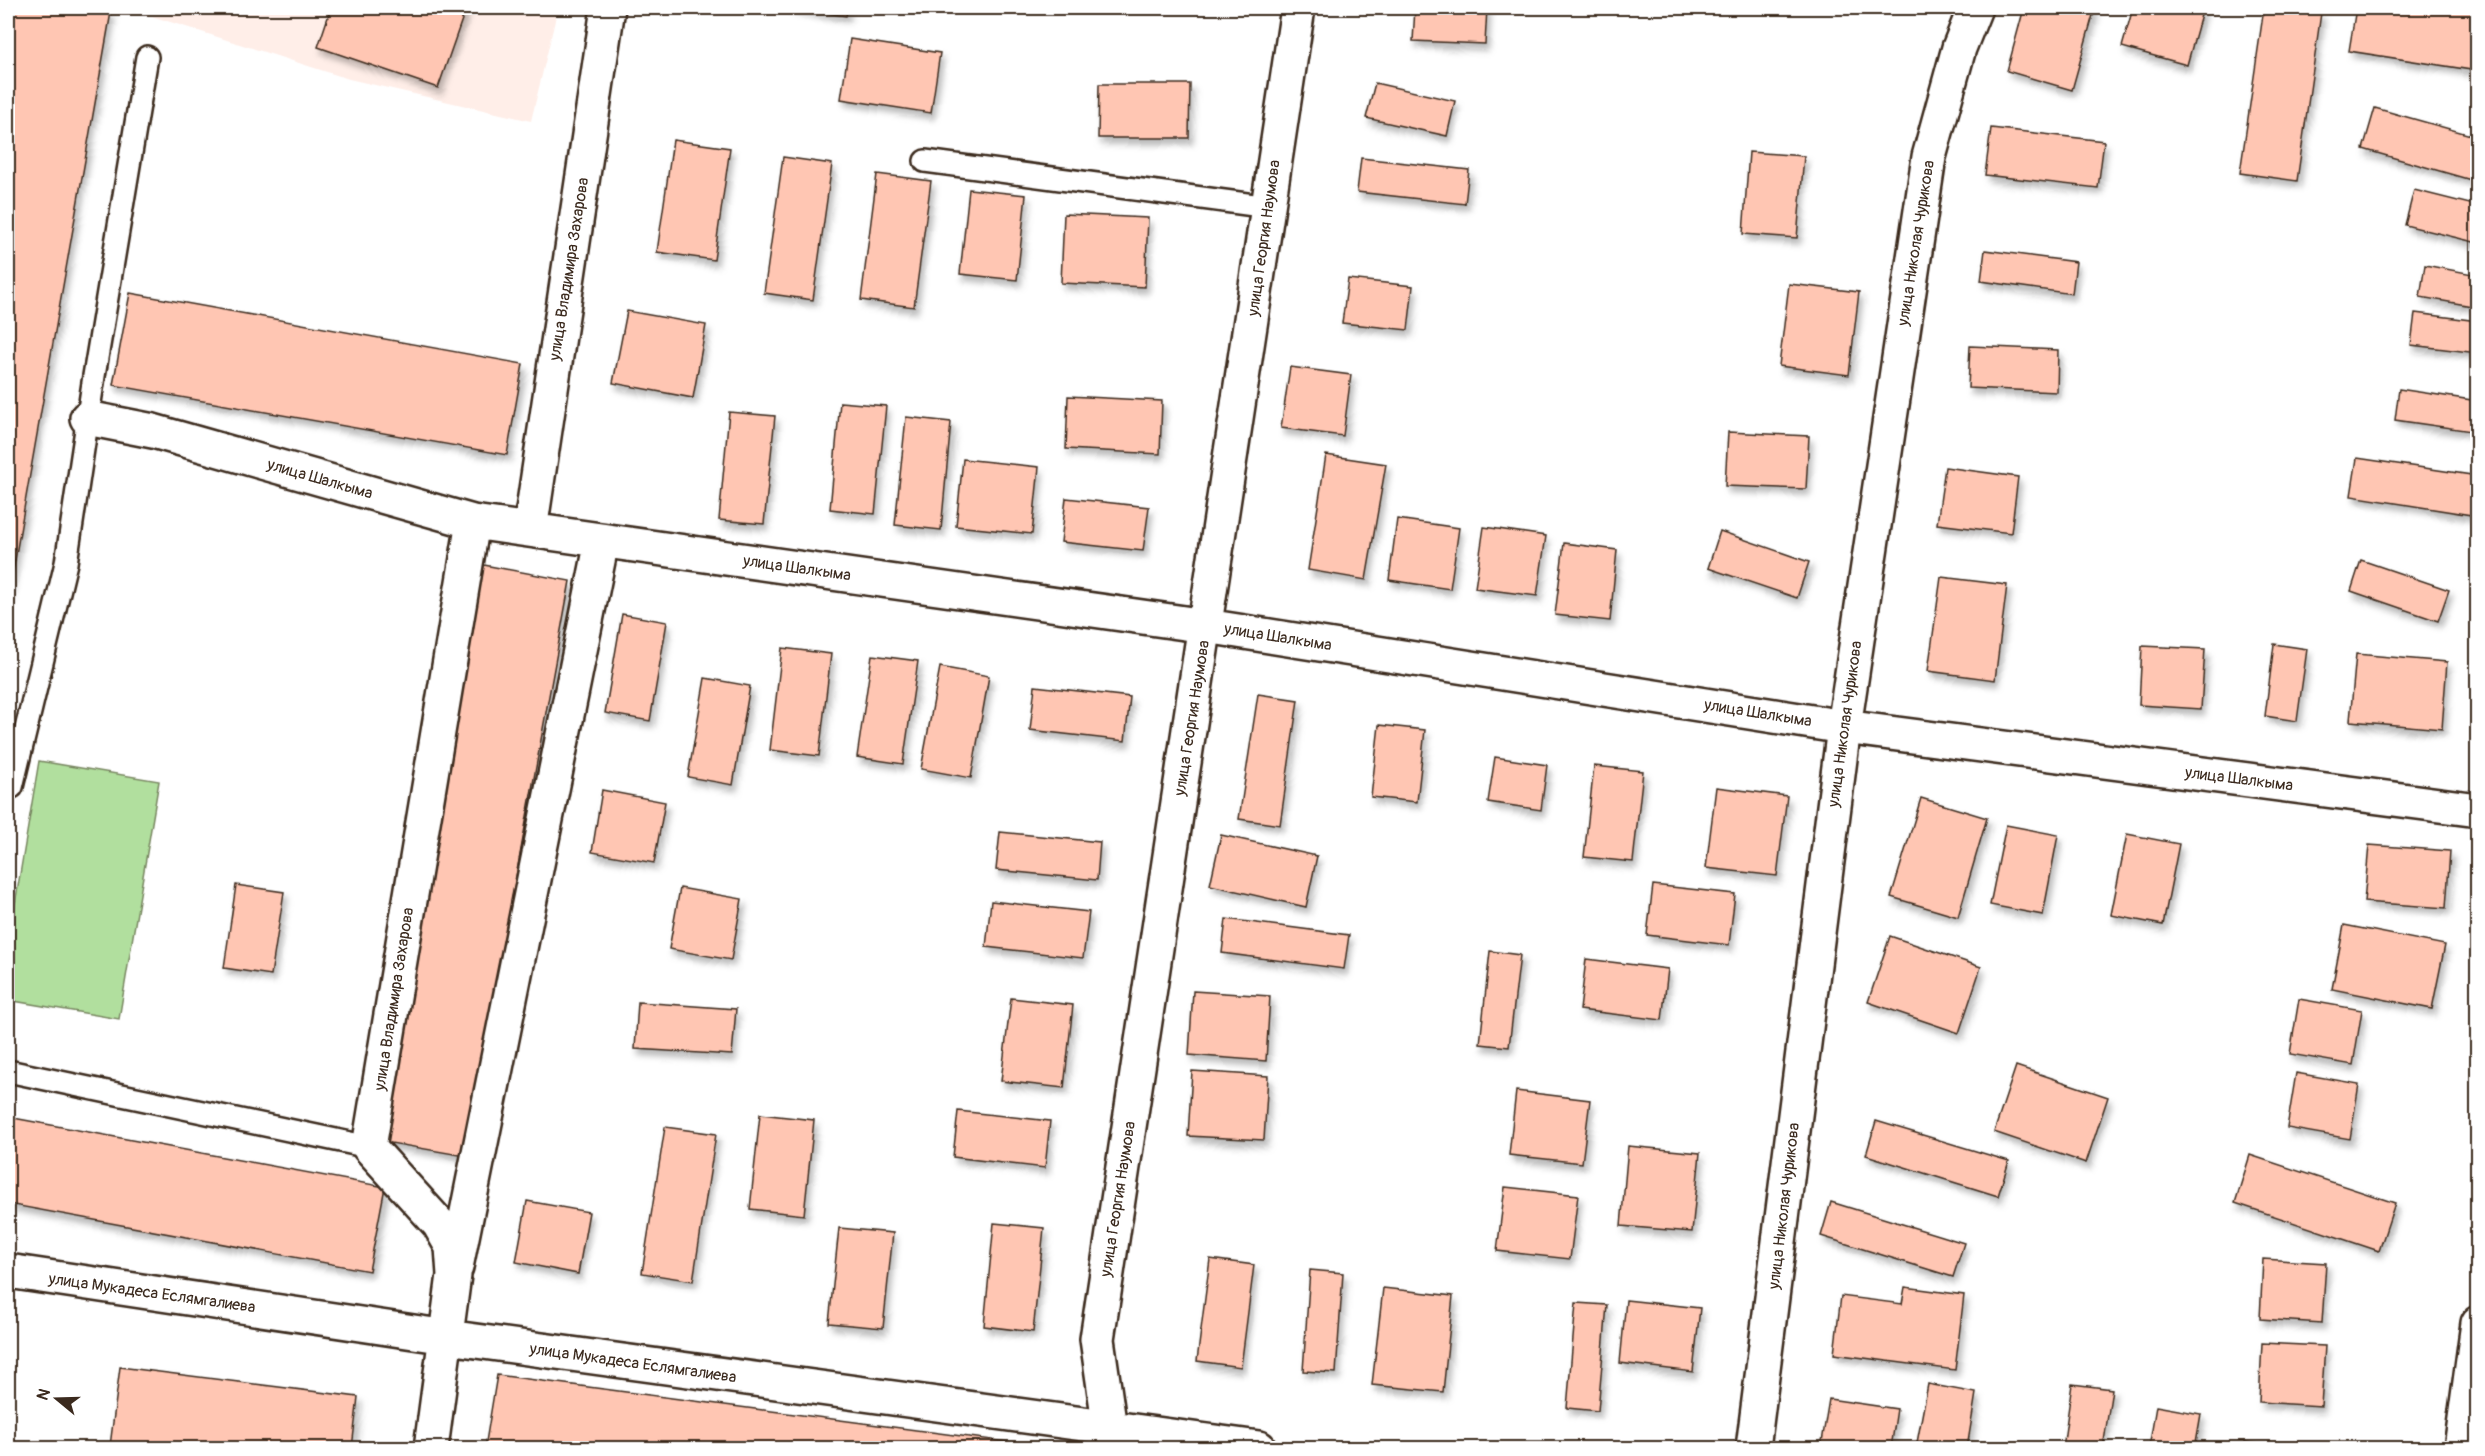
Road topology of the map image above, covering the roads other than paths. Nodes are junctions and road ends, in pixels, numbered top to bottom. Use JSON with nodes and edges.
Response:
{"nodes":[{"id":1,"x":608,"y":8,"type":"edge"},
{"id":2,"x":1298,"y":8,"type":"edge"},
{"id":3,"x":1975,"y":8,"type":"edge"},
{"id":4,"x":147,"y":57,"type":"dead end"},
{"id":5,"x":925,"y":160,"type":"dead end"},
{"id":6,"x":1269,"y":207,"type":"junction"},
{"id":7,"x":87,"y":418,"type":"junction"},
{"id":8,"x":473,"y":522,"type":"junction"},
{"id":9,"x":530,"y":530,"type":"junction"},
{"id":10,"x":602,"y":541,"type":"junction"},
{"id":11,"x":1206,"y":626,"type":"junction"},
{"id":12,"x":1844,"y":727,"type":"junction"},
{"id":13,"x":12,"y":787,"type":"dead end"},
{"id":14,"x":2478,"y":810,"type":"edge"},
{"id":15,"x":8,"y":1071,"type":"edge"},
{"id":16,"x":369,"y":1147,"type":"junction"},
{"id":17,"x":8,"y":1271,"type":"edge"},
{"id":18,"x":454,"y":1275,"type":"junction"},
{"id":19,"x":2478,"y":1323,"type":"edge"},
{"id":20,"x":447,"y":1337,"type":"junction"},
{"id":21,"x":1110,"y":1429,"type":"junction"},
{"id":22,"x":431,"y":1449,"type":"edge"},
{"id":23,"x":1259,"y":1449,"type":"edge"},
{"id":24,"x":1753,"y":1449,"type":"edge"},
{"id":25,"x":2461,"y":1449,"type":"edge"}],
"edges":[{"from":1,"to":9,"type":"street","name":"улица Владимира Захарова"},
{"from":2,"to":6,"type":"street","name":"улица Георгия Наумова"},
{"from":3,"to":12,"type":"street","name":"улица Николая Чурикова"},
{"from":4,"to":7,"type":"lane"},
{"from":5,"to":6,"type":"lane"},
{"from":6,"to":11,"type":"street","name":"улица Георгия Наумова"},
{"from":7,"to":8,"type":"street","name":"улица Шалкыма"},
{"from":7,"to":13,"type":"lane"},
{"from":8,"to":9,"type":"street","name":"улица Шалкыма"},
{"from":8,"to":16,"type":"street","name":"улица Владимира Захарова"},
{"from":9,"to":10,"type":"street","name":"улица Шалкыма"},
{"from":10,"to":11,"type":"street","name":"улица Шалкыма"},
{"from":10,"to":18,"type":"street"},
{"from":11,"to":12,"type":"street","name":"улица Шалкыма"},
{"from":11,"to":21,"type":"street","name":"улица Георгия Наумова"},
{"from":12,"to":14,"type":"street","name":"улица Шалкыма"},
{"from":12,"to":24,"type":"street","name":"улица Николая Чурикова"},
{"from":15,"to":16,"type":"lane"},
{"from":16,"to":18,"type":"street"},
{"from":17,"to":20,"type":"street","name":"улица Мукадеса Еслямгалиева"},
{"from":18,"to":20,"type":"street"},
{"from":19,"to":25,"type":"street"},
{"from":20,"to":21,"type":"street","name":"улица Мукадеса Еслямгалиева"},
{"from":20,"to":22,"type":"street"},
{"from":21,"to":23,"type":"street","name":"улица Мукадеса Еслямгалиева"}]}
